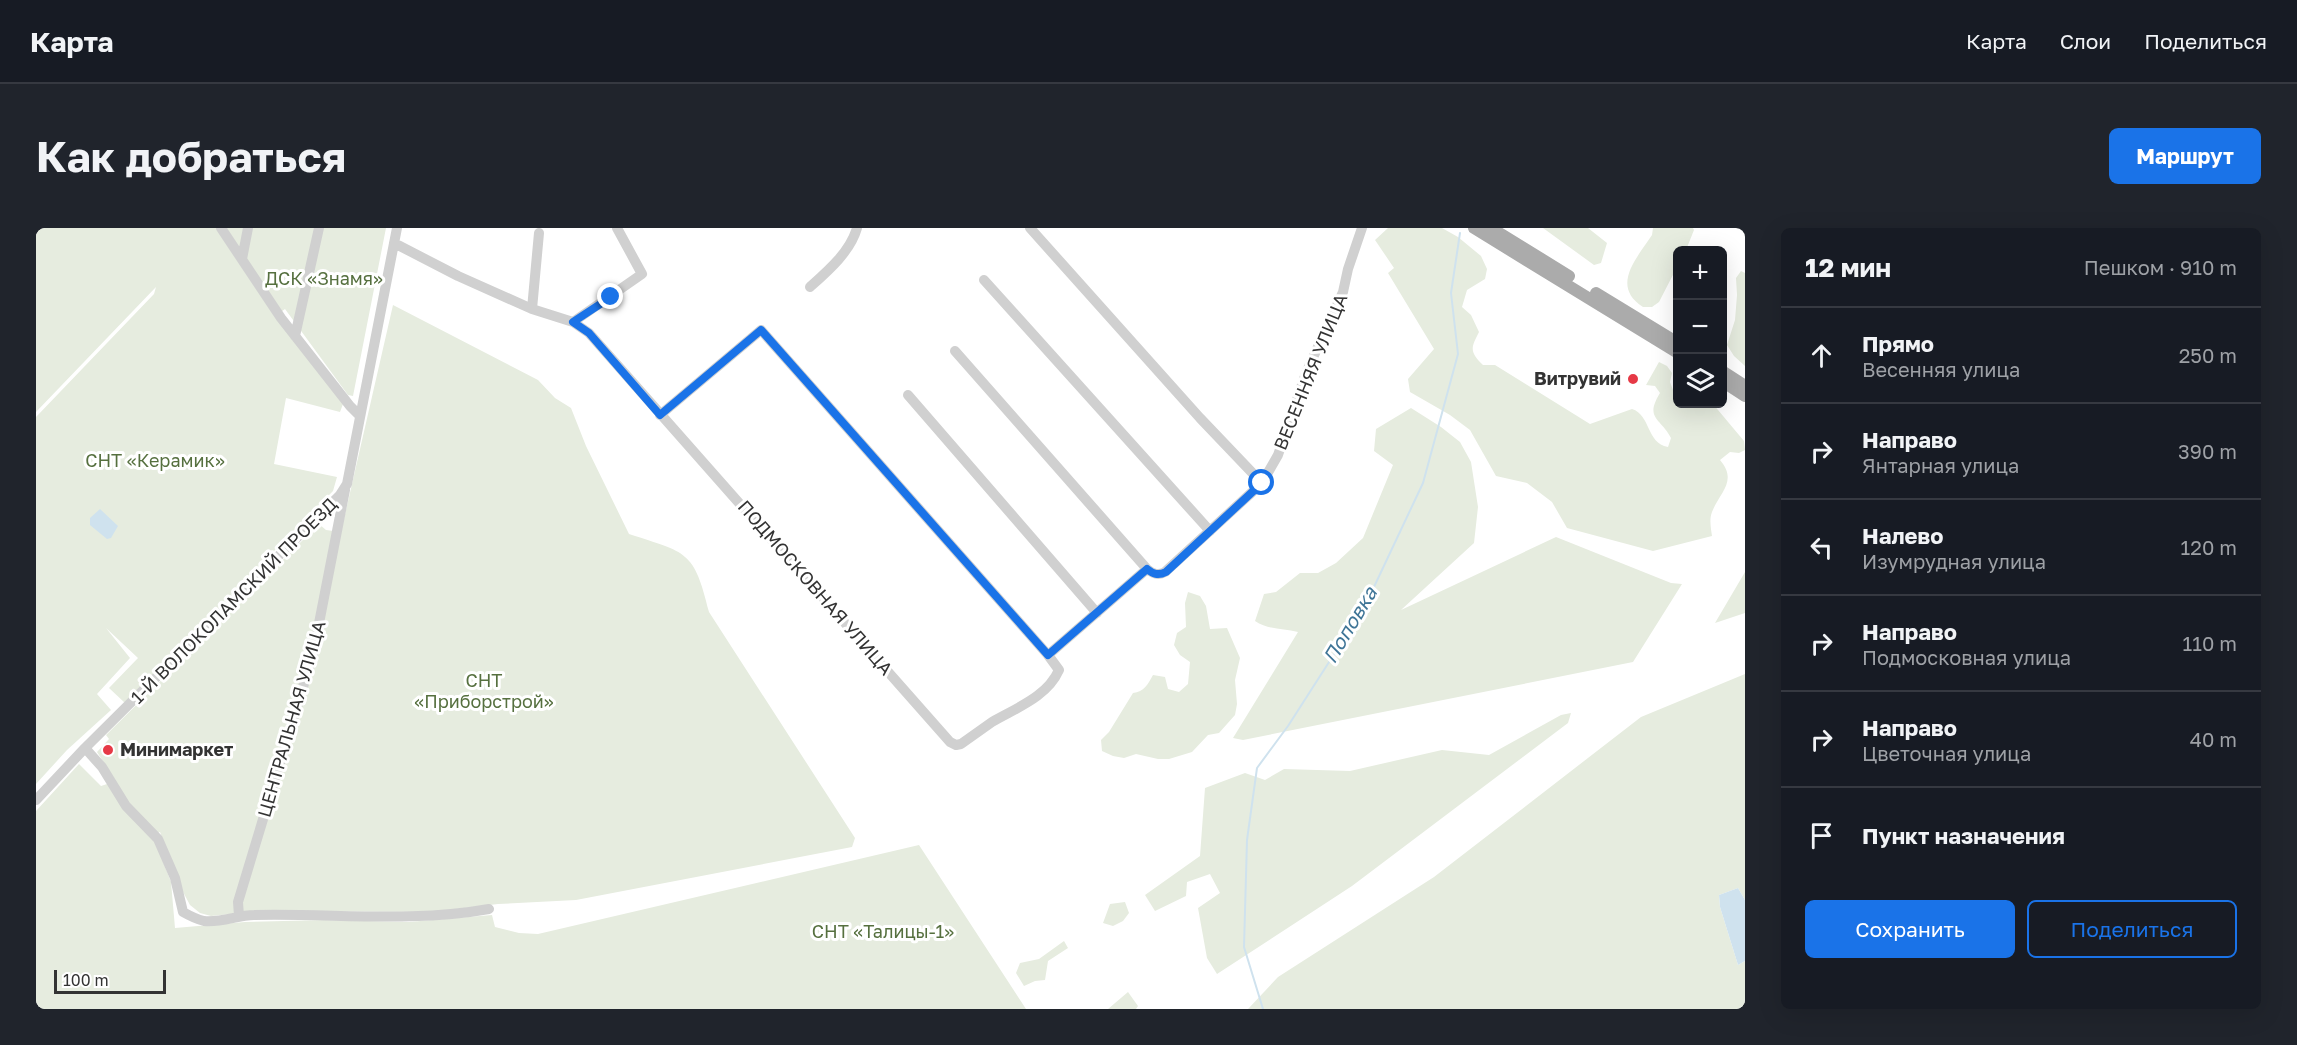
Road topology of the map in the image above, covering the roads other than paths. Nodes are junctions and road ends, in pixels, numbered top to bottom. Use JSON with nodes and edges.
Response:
{"nodes":[{"id":1,"x":221,"y":228,"type":"edge"},
{"id":2,"x":248,"y":228,"type":"edge"},
{"id":3,"x":319,"y":228,"type":"edge"},
{"id":4,"x":397,"y":228,"type":"edge"},
{"id":5,"x":617,"y":228,"type":"edge"},
{"id":6,"x":857,"y":228,"type":"edge"},
{"id":7,"x":1030,"y":228,"type":"edge"},
{"id":8,"x":1362,"y":228,"type":"edge"},
{"id":9,"x":1474,"y":228,"type":"edge"},
{"id":10,"x":1491,"y":228,"type":"edge"},
{"id":11,"x":539,"y":232,"type":"dead end"},
{"id":12,"x":394,"y":243,"type":"junction"},
{"id":13,"x":242,"y":259,"type":"junction"},
{"id":14,"x":984,"y":280,"type":"dead end"},
{"id":15,"x":810,"y":287,"type":"dead end"},
{"id":16,"x":532,"y":309,"type":"junction"},
{"id":17,"x":573,"y":322,"type":"junction"},
{"id":18,"x":296,"y":336,"type":"junction"},
{"id":19,"x":1673,"y":341,"type":"edge"},
{"id":20,"x":955,"y":351,"type":"dead end"},
{"id":21,"x":1673,"y":351,"type":"edge"},
{"id":22,"x":1727,"y":374,"type":"edge"},
{"id":23,"x":1727,"y":384,"type":"edge"},
{"id":24,"x":1745,"y":386,"type":"edge"},
{"id":25,"x":908,"y":395,"type":"dead end"},
{"id":26,"x":1745,"y":396,"type":"edge"},
{"id":27,"x":660,"y":415,"type":"junction"},
{"id":28,"x":360,"y":416,"type":"junction"},
{"id":29,"x":1262,"y":483,"type":"junction"},
{"id":30,"x":347,"y":484,"type":"junction"},
{"id":31,"x":1210,"y":531,"type":"junction"},
{"id":32,"x":1147,"y":569,"type":"junction"},
{"id":33,"x":1096,"y":613,"type":"junction"},
{"id":34,"x":1048,"y":655,"type":"junction"},
{"id":35,"x":85,"y":748,"type":"junction"},
{"id":36,"x":36,"y":800,"type":"edge"},
{"id":37,"x":489,"y":909,"type":"dead end"},
{"id":38,"x":239,"y":916,"type":"junction"}],
"edges":[{"from":1,"to":13,"type":"street"},
{"from":2,"to":13,"type":"street"},
{"from":3,"to":18,"type":"street"},
{"from":4,"to":12,"type":"street","name":"1-Й ВОЛОКОЛАМСКИЙ ПРОЕЗД"},
{"from":5,"to":17,"type":"street"},
{"from":6,"to":15,"type":"street"},
{"from":7,"to":29,"type":"street"},
{"from":8,"to":29,"type":"street","name":"ВЕСЕННЯЯ УЛИЦА"},
{"from":9,"to":21,"type":"main road"},
{"from":10,"to":19,"type":"main road"},
{"from":11,"to":16,"type":"street"},
{"from":12,"to":16,"type":"street"},
{"from":12,"to":28,"type":"street","name":"1-Й ВОЛОКОЛАМСКИЙ ПРОЕЗД"},
{"from":13,"to":18,"type":"street"},
{"from":14,"to":31,"type":"street"},
{"from":16,"to":17,"type":"street"},
{"from":17,"to":27,"type":"street","name":"ПОДМОСКОВНАЯ УЛИЦА"},
{"from":18,"to":28,"type":"street"},
{"from":20,"to":32,"type":"street"},
{"from":22,"to":24,"type":"main road"},
{"from":23,"to":26,"type":"main road"},
{"from":25,"to":33,"type":"street"},
{"from":27,"to":34,"type":"street"},
{"from":27,"to":34,"type":"street","name":"ПОДМОСКОВНАЯ УЛИЦА"},
{"from":28,"to":30,"type":"street","name":"1-Й ВОЛОКОЛАМСКИЙ ПРОЕЗД"},
{"from":29,"to":31,"type":"street","name":"ВЕСЕННЯЯ УЛИЦА"},
{"from":30,"to":35,"type":"street","name":"1-Й ВОЛОКОЛАМСКИЙ ПРОЕЗД"},
{"from":30,"to":38,"type":"street","name":"ЦЕНТРАЛЬНАЯ УЛИЦА"},
{"from":31,"to":32,"type":"street","name":"ВЕСЕННЯЯ УЛИЦА"},
{"from":32,"to":33,"type":"street"},
{"from":33,"to":34,"type":"street"},
{"from":35,"to":36,"type":"street","name":"1-Й ВОЛОКОЛАМСКИЙ ПРОЕЗД"},
{"from":35,"to":38,"type":"street"},
{"from":37,"to":38,"type":"street"}]}
